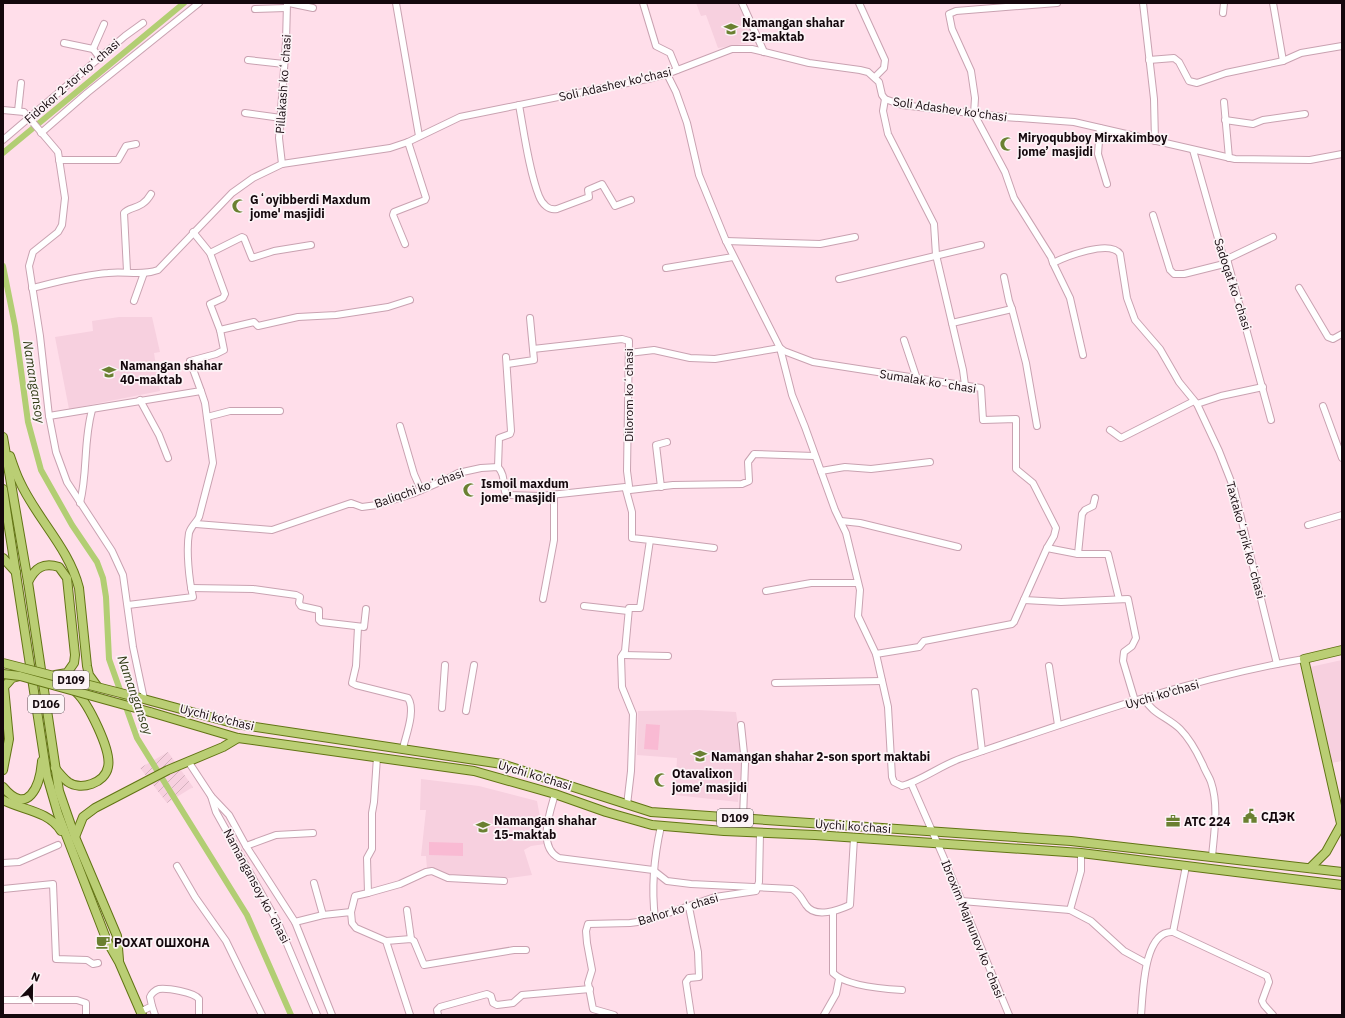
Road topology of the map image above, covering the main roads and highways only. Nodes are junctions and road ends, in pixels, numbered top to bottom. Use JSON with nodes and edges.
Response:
{"nodes":[{"id":1,"x":3,"y":438,"type":"edge"},
{"id":2,"x":3,"y":489,"type":"edge"},
{"id":3,"x":3,"y":558,"type":"edge"},
{"id":4,"x":16,"y":572,"type":"junction"},
{"id":5,"x":28,"y":582,"type":"junction"},
{"id":6,"x":1342,"y":650,"type":"edge"},
{"id":7,"x":5,"y":662,"type":"edge"},
{"id":8,"x":3,"y":674,"type":"edge"},
{"id":9,"x":55,"y":675,"type":"junction"},
{"id":10,"x":20,"y":676,"type":"junction"},
{"id":11,"x":97,"y":686,"type":"junction"},
{"id":12,"x":76,"y":692,"type":"junction"},
{"id":13,"x":201,"y":715,"type":"junction"},
{"id":14,"x":198,"y":726,"type":"junction"},
{"id":15,"x":238,"y":738,"type":"junction"},
{"id":16,"x":42,"y":752,"type":"junction"},
{"id":17,"x":54,"y":767,"type":"junction"},
{"id":18,"x":3,"y":770,"type":"edge"},
{"id":19,"x":3,"y":787,"type":"edge"},
{"id":20,"x":3,"y":800,"type":"edge"},
{"id":21,"x":1342,"y":826,"type":"edge"},
{"id":22,"x":72,"y":840,"type":"junction"},
{"id":23,"x":1310,"y":868,"type":"junction"},
{"id":24,"x":1342,"y":872,"type":"edge"},
{"id":25,"x":1342,"y":885,"type":"edge"},
{"id":26,"x":141,"y":1013,"type":"edge"}],
"edges":[{"from":1,"to":5,"type":"main road","number":"D106"},
{"from":1,"to":11,"type":"main road"},
{"from":2,"to":4,"type":"main road","number":"D106"},
{"from":3,"to":4,"type":"main road"},
{"from":4,"to":16,"type":"main road","number":"D106"},
{"from":5,"to":9,"type":"main road"},
{"from":5,"to":17,"type":"main road","number":"D106"},
{"from":6,"to":21,"type":"main road"},
{"from":7,"to":9,"type":"main road","number":"D109","bridge":true},
{"from":8,"to":10,"type":"main road","number":"D109","bridge":true},
{"from":9,"to":11,"type":"main road","number":"D109","bridge":true},
{"from":10,"to":12,"type":"main road","number":"D109","bridge":true},
{"from":10,"to":18,"type":"main road"},
{"from":11,"to":13,"type":"main road","name":"Uychi ko'chasi","number":"D109","bridge":true},
{"from":12,"to":14,"type":"main road","name":"Uychi ko'chasi","number":"D109","bridge":true},
{"from":12,"to":17,"type":"main road"},
{"from":13,"to":14,"type":"main road"},
{"from":13,"to":23,"type":"main road","name":"Uychi ko'chasi","number":"D109"},
{"from":14,"to":15,"type":"main road","name":"Uychi ko'chasi","number":"D109"},
{"from":15,"to":22,"type":"main road"},
{"from":15,"to":25,"type":"main road","name":"Uychi ko'chasi","number":"D109"},
{"from":16,"to":19,"type":"main road"},
{"from":16,"to":22,"type":"main road","number":"D106"},
{"from":17,"to":22,"type":"main road","number":"D106"},
{"from":20,"to":22,"type":"main road"},
{"from":21,"to":23,"type":"main road"},
{"from":22,"to":26,"type":"main road","number":"D106"},
{"from":23,"to":24,"type":"main road","name":"Uychi ko'chasi","number":"D109"}]}
